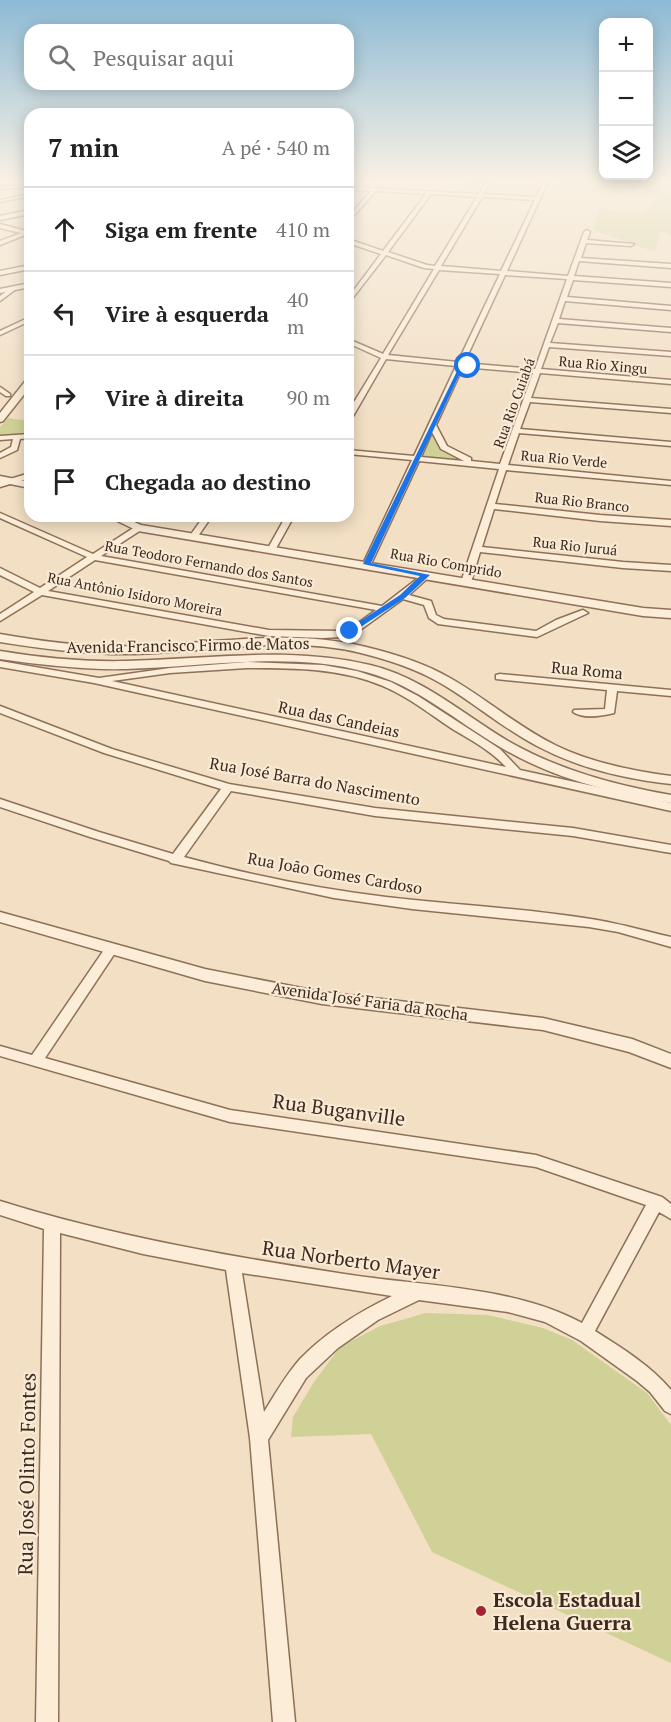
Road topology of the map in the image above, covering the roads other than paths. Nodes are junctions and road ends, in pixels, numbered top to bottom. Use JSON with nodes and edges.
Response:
{"nodes":[{"id":1,"x":380,"y":259,"type":"edge"},
{"id":2,"x":401,"y":259,"type":"edge"},
{"id":3,"x":444,"y":259,"type":"edge"},
{"id":4,"x":509,"y":259,"type":"edge"},
{"id":5,"x":577,"y":259,"type":"edge"},
{"id":6,"x":582,"y":259,"type":"edge"},
{"id":7,"x":24,"y":266,"type":"edge"},
{"id":8,"x":671,"y":266,"type":"edge"},
{"id":9,"x":438,"y":269,"type":"junction"},
{"id":10,"x":0,"y":273,"type":"edge"},
{"id":11,"x":503,"y":273,"type":"junction"},
{"id":12,"x":571,"y":278,"type":"junction"},
{"id":13,"x":671,"y":285,"type":"edge"},
{"id":14,"x":24,"y":286,"type":"edge"},
{"id":15,"x":13,"y":289,"type":"junction"},
{"id":16,"x":0,"y":291,"type":"edge"},
{"id":17,"x":354,"y":294,"type":"edge"},
{"id":18,"x":0,"y":298,"type":"edge"},
{"id":19,"x":563,"y":299,"type":"junction"},
{"id":20,"x":671,"y":308,"type":"edge"},
{"id":21,"x":556,"y":321,"type":"junction"},
{"id":22,"x":24,"y":322,"type":"edge"},
{"id":23,"x":671,"y":330,"type":"edge"},
{"id":24,"x":0,"y":333,"type":"edge"},
{"id":25,"x":354,"y":344,"type":"edge"},
{"id":26,"x":547,"y":345,"type":"junction"},
{"id":27,"x":671,"y":354,"type":"edge"},
{"id":28,"x":385,"y":357,"type":"junction"},
{"id":29,"x":461,"y":365,"type":"junction"},
{"id":30,"x":538,"y":371,"type":"junction"},
{"id":31,"x":24,"y":379,"type":"edge"},
{"id":32,"x":24,"y":381,"type":"edge"},
{"id":33,"x":671,"y":382,"type":"edge"},
{"id":34,"x":4,"y":392,"type":"edge"},
{"id":35,"x":528,"y":400,"type":"junction"},
{"id":36,"x":0,"y":404,"type":"edge"},
{"id":37,"x":354,"y":408,"type":"edge"},
{"id":38,"x":671,"y":411,"type":"edge"},
{"id":39,"x":0,"y":419,"type":"edge"},
{"id":40,"x":433,"y":426,"type":"junction"},
{"id":41,"x":517,"y":431,"type":"junction"},
{"id":42,"x":24,"y":436,"type":"edge"},
{"id":43,"x":17,"y":437,"type":"junction"},
{"id":44,"x":0,"y":438,"type":"edge"},
{"id":45,"x":671,"y":444,"type":"edge"},
{"id":46,"x":354,"y":453,"type":"edge"},
{"id":47,"x":0,"y":456,"type":"edge"},
{"id":48,"x":416,"y":459,"type":"junction"},
{"id":49,"x":483,"y":465,"type":"junction"},
{"id":50,"x":504,"y":467,"type":"junction"},
{"id":51,"x":24,"y":477,"type":"edge"},
{"id":52,"x":0,"y":479,"type":"edge"},
{"id":53,"x":12,"y":482,"type":"junction"},
{"id":54,"x":671,"y":483,"type":"edge"},
{"id":55,"x":24,"y":484,"type":"edge"},
{"id":56,"x":0,"y":485,"type":"edge"},
{"id":57,"x":491,"y":506,"type":"junction"},
{"id":58,"x":0,"y":515,"type":"edge"},
{"id":59,"x":122,"y":522,"type":"edge"},
{"id":60,"x":136,"y":522,"type":"edge"},
{"id":61,"x":204,"y":522,"type":"edge"},
{"id":62,"x":287,"y":522,"type":"edge"},
{"id":63,"x":671,"y":523,"type":"edge"},
{"id":64,"x":193,"y":537,"type":"junction"},
{"id":65,"x":477,"y":549,"type":"junction"},
{"id":66,"x":271,"y":550,"type":"junction"},
{"id":67,"x":93,"y":557,"type":"junction"},
{"id":68,"x":367,"y":564,"type":"junction"},
{"id":69,"x":671,"y":568,"type":"edge"},
{"id":70,"x":0,"y":571,"type":"edge"},
{"id":71,"x":426,"y":575,"type":"junction"},
{"id":72,"x":466,"y":582,"type":"junction"},
{"id":73,"x":41,"y":592,"type":"junction"},
{"id":74,"x":402,"y":597,"type":"junction"},
{"id":75,"x":386,"y":609,"type":"junction"},
{"id":76,"x":583,"y":614,"type":"dead end"},
{"id":77,"x":671,"y":614,"type":"edge"},
{"id":78,"x":0,"y":618,"type":"edge"},
{"id":79,"x":0,"y":638,"type":"edge"},
{"id":80,"x":0,"y":655,"type":"edge"},
{"id":81,"x":0,"y":664,"type":"edge"},
{"id":82,"x":500,"y":677,"type":"dead end"},
{"id":83,"x":94,"y":680,"type":"junction"},
{"id":84,"x":612,"y":687,"type":"junction"},
{"id":85,"x":671,"y":693,"type":"edge"},
{"id":86,"x":0,"y":709,"type":"edge"},
{"id":87,"x":578,"y":712,"type":"dead end"},
{"id":88,"x":514,"y":771,"type":"junction"},
{"id":89,"x":671,"y":780,"type":"edge"},
{"id":90,"x":228,"y":787,"type":"junction"},
{"id":91,"x":671,"y":799,"type":"edge"},
{"id":92,"x":0,"y":803,"type":"edge"},
{"id":93,"x":671,"y":807,"type":"edge"},
{"id":94,"x":671,"y":849,"type":"edge"},
{"id":95,"x":175,"y":860,"type":"junction"},
{"id":96,"x":0,"y":917,"type":"edge"},
{"id":97,"x":671,"y":942,"type":"edge"},
{"id":98,"x":111,"y":950,"type":"junction"},
{"id":99,"x":0,"y":1051,"type":"edge"},
{"id":100,"x":671,"y":1060,"type":"edge"},
{"id":101,"x":35,"y":1062,"type":"junction"},
{"id":102,"x":656,"y":1202,"type":"junction"},
{"id":103,"x":0,"y":1208,"type":"edge"},
{"id":104,"x":671,"y":1212,"type":"edge"},
{"id":105,"x":52,"y":1226,"type":"junction"},
{"id":106,"x":233,"y":1264,"type":"junction"},
{"id":107,"x":416,"y":1293,"type":"junction"},
{"id":108,"x":585,"y":1334,"type":"junction"},
{"id":109,"x":671,"y":1405,"type":"edge"},
{"id":110,"x":259,"y":1438,"type":"junction"},
{"id":111,"x":47,"y":1722,"type":"edge"},
{"id":112,"x":284,"y":1722,"type":"edge"}],
"edges":[{"from":1,"to":17,"type":"street"},
{"from":2,"to":9,"type":"street"},
{"from":3,"to":9,"type":"street"},
{"from":4,"to":11,"type":"street"},
{"from":5,"to":12,"type":"street","name":"Rua Rio Cuiabá"},
{"from":6,"to":8,"type":"street"},
{"from":7,"to":10,"type":"street"},
{"from":9,"to":11,"type":"street"},
{"from":9,"to":28,"type":"street"},
{"from":11,"to":12,"type":"street"},
{"from":11,"to":29,"type":"street"},
{"from":12,"to":13,"type":"street"},
{"from":12,"to":19,"type":"street","name":"Rua Rio Cuiabá"},
{"from":14,"to":15,"type":"street"},
{"from":15,"to":16,"type":"street"},
{"from":15,"to":18,"type":"street"},
{"from":19,"to":20,"type":"street"},
{"from":19,"to":21,"type":"street","name":"Rua Rio Cuiabá"},
{"from":21,"to":23,"type":"street"},
{"from":21,"to":26,"type":"street","name":"Rua Rio Cuiabá"},
{"from":22,"to":24,"type":"street"},
{"from":25,"to":28,"type":"street","name":"Rua Rio Xingu"},
{"from":26,"to":27,"type":"street"},
{"from":26,"to":30,"type":"street","name":"Rua Rio Cuiabá"},
{"from":28,"to":29,"type":"street","name":"Rua Rio Xingu"},
{"from":28,"to":37,"type":"street"},
{"from":29,"to":30,"type":"street","name":"Rua Rio Xingu"},
{"from":29,"to":40,"type":"street"},
{"from":30,"to":33,"type":"street","name":"Rua Rio Xingu"},
{"from":30,"to":35,"type":"street","name":"Rua Rio Cuiabá"},
{"from":31,"to":34,"type":"street"},
{"from":32,"to":39,"type":"street"},
{"from":34,"to":36,"type":"street"},
{"from":35,"to":38,"type":"street"},
{"from":35,"to":41,"type":"street","name":"Rua Rio Cuiabá"},
{"from":40,"to":48,"type":"street"},
{"from":40,"to":49,"type":"street"},
{"from":41,"to":45,"type":"street"},
{"from":41,"to":50,"type":"street","name":"Rua Rio Cuiabá"},
{"from":42,"to":43,"type":"street"},
{"from":43,"to":44,"type":"street"},
{"from":43,"to":47,"type":"street"},
{"from":46,"to":48,"type":"street","name":"Rua Rio Verde"},
{"from":48,"to":49,"type":"street","name":"Rua Rio Verde"},
{"from":48,"to":68,"type":"street"},
{"from":49,"to":50,"type":"street","name":"Rua Rio Verde"},
{"from":50,"to":54,"type":"street","name":"Rua Rio Verde"},
{"from":50,"to":57,"type":"street","name":"Rua Rio Cuiabá"},
{"from":51,"to":53,"type":"street"},
{"from":52,"to":53,"type":"street"},
{"from":53,"to":55,"type":"street"},
{"from":53,"to":56,"type":"street"},
{"from":57,"to":63,"type":"street","name":"Rua Rio Branco"},
{"from":57,"to":65,"type":"street","name":"Rua Rio Cuiabá"},
{"from":58,"to":67,"type":"street","name":"Rua Teodoro Fernando dos Santos"},
{"from":59,"to":67,"type":"street"},
{"from":60,"to":64,"type":"street","name":"Rua Rio Comprido"},
{"from":61,"to":64,"type":"street"},
{"from":62,"to":66,"type":"street"},
{"from":64,"to":66,"type":"street","name":"Rua Rio Comprido"},
{"from":65,"to":69,"type":"street","name":"Rua Rio Juruá"},
{"from":65,"to":72,"type":"street","name":"Rua Rio Cuiabá"},
{"from":66,"to":68,"type":"street","name":"Rua Rio Comprido"},
{"from":67,"to":73,"type":"street"},
{"from":67,"to":75,"type":"street","name":"Rua Teodoro Fernando dos Santos"},
{"from":68,"to":71,"type":"street","name":"Rua Rio Comprido"},
{"from":70,"to":73,"type":"street","name":"Rua Antônio Isidoro Moreira"},
{"from":71,"to":72,"type":"street","name":"Rua Rio Comprido"},
{"from":71,"to":74,"type":"street","name":"Rua Antônio Isidoro Moreira"},
{"from":72,"to":77,"type":"street","name":"Rua Rio Comprido"},
{"from":73,"to":75,"type":"street","name":"Rua Antônio Isidoro Moreira"},
{"from":73,"to":78,"type":"street"},
{"from":74,"to":75,"type":"street","name":"Rua Antônio Isidoro Moreira"},
{"from":74,"to":76,"type":"street"},
{"from":79,"to":89,"type":"street","name":"Avenida Francisco Firmo de Matos"},
{"from":80,"to":91,"type":"street","name":"Avenida Francisco Firmo de Matos"},
{"from":81,"to":83,"type":"street","name":"Rua das Candeias"},
{"from":82,"to":84,"type":"street","name":"Rua Roma"},
{"from":83,"to":88,"type":"street","name":"Rua das Candeias"},
{"from":83,"to":88,"type":"street"},
{"from":84,"to":85,"type":"street","name":"Rua Roma"},
{"from":84,"to":87,"type":"street"},
{"from":86,"to":90,"type":"street","name":"Rua José Barra do Nascimento"},
{"from":88,"to":93,"type":"street","name":"Rua das Candeias"},
{"from":90,"to":94,"type":"street","name":"Rua José Barra do Nascimento"},
{"from":90,"to":95,"type":"street"},
{"from":92,"to":95,"type":"street","name":"Rua João Gomes Cardoso"},
{"from":95,"to":97,"type":"street","name":"Rua João Gomes Cardoso"},
{"from":96,"to":98,"type":"street","name":"Avenida José Faria da Rocha"},
{"from":98,"to":100,"type":"street","name":"Avenida José Faria da Rocha"},
{"from":98,"to":101,"type":"street"},
{"from":99,"to":101,"type":"street","name":"Rua Buganville"},
{"from":101,"to":102,"type":"street","name":"Rua Buganville"},
{"from":102,"to":104,"type":"street","name":"Rua Buganville"},
{"from":102,"to":108,"type":"street"},
{"from":103,"to":105,"type":"street","name":"Rua Norberto Mayer"},
{"from":105,"to":106,"type":"street","name":"Rua Norberto Mayer"},
{"from":105,"to":111,"type":"street","name":"Rua José Olinto Fontes"},
{"from":106,"to":107,"type":"street","name":"Rua Norberto Mayer"},
{"from":106,"to":110,"type":"street"},
{"from":107,"to":108,"type":"street","name":"Rua Norberto Mayer"},
{"from":107,"to":110,"type":"street"},
{"from":108,"to":109,"type":"street","name":"Rua Norberto Mayer"},
{"from":110,"to":112,"type":"street"}]}
